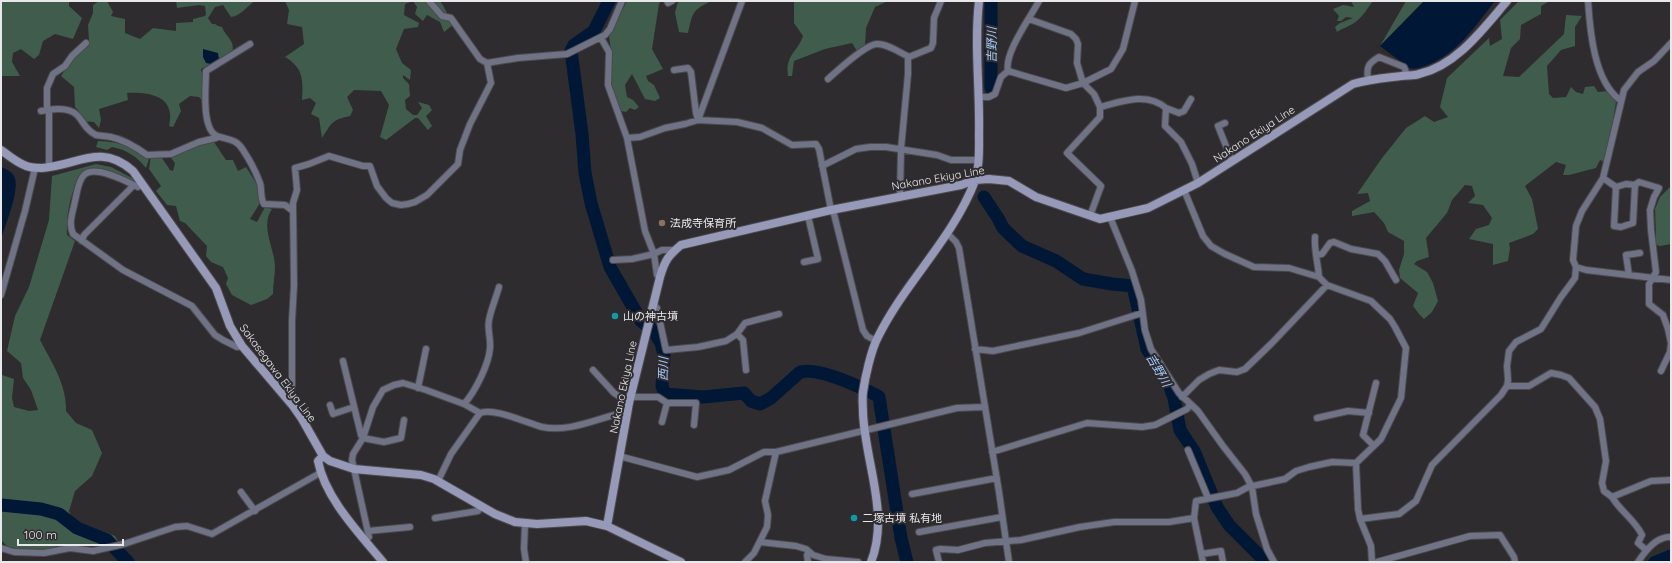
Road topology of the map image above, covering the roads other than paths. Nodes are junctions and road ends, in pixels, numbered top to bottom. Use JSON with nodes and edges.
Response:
{"nodes":[{"id":1,"x":429,"y":1,"type":"edge"},
{"id":2,"x":622,"y":1,"type":"edge"},
{"id":3,"x":667,"y":1,"type":"edge"},
{"id":4,"x":672,"y":1,"type":"edge"},
{"id":5,"x":742,"y":1,"type":"edge"},
{"id":6,"x":941,"y":1,"type":"edge"},
{"id":7,"x":978,"y":1,"type":"edge"},
{"id":8,"x":1039,"y":1,"type":"edge"},
{"id":9,"x":1135,"y":1,"type":"edge"},
{"id":10,"x":1507,"y":1,"type":"edge"},
{"id":11,"x":1588,"y":1,"type":"edge"},
{"id":12,"x":1029,"y":19,"type":"junction"},
{"id":13,"x":601,"y":38,"type":"junction"},
{"id":14,"x":86,"y":43,"type":"dead end"},
{"id":15,"x":1671,"y":43,"type":"edge"},
{"id":16,"x":250,"y":44,"type":"dead end"},
{"id":17,"x":909,"y":57,"type":"junction"},
{"id":18,"x":487,"y":64,"type":"junction"},
{"id":19,"x":674,"y":70,"type":"dead end"},
{"id":20,"x":1008,"y":71,"type":"junction"},
{"id":21,"x":1407,"y":75,"type":"junction"},
{"id":22,"x":1368,"y":79,"type":"junction"},
{"id":23,"x":828,"y":80,"type":"dead end"},
{"id":24,"x":1083,"y":83,"type":"junction"},
{"id":25,"x":980,"y":97,"type":"junction"},
{"id":26,"x":1191,"y":99,"type":"dead end"},
{"id":27,"x":1620,"y":100,"type":"junction"},
{"id":28,"x":1100,"y":107,"type":"junction"},
{"id":29,"x":1166,"y":108,"type":"junction"},
{"id":30,"x":49,"y":110,"type":"junction"},
{"id":31,"x":41,"y":111,"type":"dead end"},
{"id":32,"x":698,"y":120,"type":"junction"},
{"id":33,"x":1225,"y":122,"type":"dead end"},
{"id":34,"x":217,"y":136,"type":"junction"},
{"id":35,"x":627,"y":138,"type":"junction"},
{"id":36,"x":901,"y":149,"type":"junction"},
{"id":37,"x":1,"y":150,"type":"edge"},
{"id":38,"x":978,"y":160,"type":"junction"},
{"id":39,"x":1232,"y":161,"type":"junction"},
{"id":40,"x":822,"y":166,"type":"junction"},
{"id":41,"x":49,"y":167,"type":"junction"},
{"id":42,"x":35,"y":168,"type":"junction"},
{"id":43,"x":1603,"y":178,"type":"junction"},
{"id":44,"x":975,"y":180,"type":"junction"},
{"id":45,"x":142,"y":183,"type":"junction"},
{"id":46,"x":1198,"y":183,"type":"junction"},
{"id":47,"x":134,"y":185,"type":"junction"},
{"id":48,"x":1635,"y":185,"type":"junction"},
{"id":49,"x":1616,"y":187,"type":"junction"},
{"id":50,"x":1184,"y":190,"type":"junction"},
{"id":51,"x":900,"y":196,"type":"junction"},
{"id":52,"x":831,"y":210,"type":"junction"},
{"id":53,"x":293,"y":211,"type":"junction"},
{"id":54,"x":808,"y":216,"type":"junction"},
{"id":55,"x":1090,"y":216,"type":"junction"},
{"id":56,"x":1110,"y":217,"type":"junction"},
{"id":57,"x":948,"y":234,"type":"junction"},
{"id":58,"x":1315,"y":237,"type":"dead end"},
{"id":59,"x":82,"y":241,"type":"junction"},
{"id":60,"x":674,"y":250,"type":"junction"},
{"id":61,"x":1640,"y":253,"type":"dead end"},
{"id":62,"x":654,"y":254,"type":"junction"},
{"id":63,"x":1317,"y":255,"type":"junction"},
{"id":64,"x":613,"y":260,"type":"dead end"},
{"id":65,"x":804,"y":262,"type":"dead end"},
{"id":66,"x":1576,"y":267,"type":"junction"},
{"id":67,"x":1629,"y":275,"type":"junction"},
{"id":68,"x":660,"y":276,"type":"junction"},
{"id":69,"x":1319,"y":276,"type":"junction"},
{"id":70,"x":1651,"y":278,"type":"junction"},
{"id":71,"x":1396,"y":280,"type":"dead end"},
{"id":72,"x":1671,"y":280,"type":"edge"},
{"id":73,"x":1327,"y":285,"type":"junction"},
{"id":74,"x":499,"y":287,"type":"dead end"},
{"id":75,"x":1,"y":295,"type":"edge"},
{"id":76,"x":652,"y":305,"type":"junction"},
{"id":77,"x":1140,"y":313,"type":"junction"},
{"id":78,"x":779,"y":314,"type":"dead end"},
{"id":79,"x":737,"y":334,"type":"junction"},
{"id":80,"x":876,"y":341,"type":"junction"},
{"id":81,"x":242,"y":346,"type":"junction"},
{"id":82,"x":426,"y":349,"type":"dead end"},
{"id":83,"x":975,"y":350,"type":"junction"},
{"id":84,"x":343,"y":360,"type":"dead end"},
{"id":85,"x":593,"y":370,"type":"dead end"},
{"id":86,"x":746,"y":370,"type":"dead end"},
{"id":87,"x":1661,"y":371,"type":"dead end"},
{"id":88,"x":1376,"y":383,"type":"dead end"},
{"id":89,"x":1507,"y":386,"type":"junction"},
{"id":90,"x":418,"y":388,"type":"junction"},
{"id":91,"x":1182,"y":397,"type":"junction"},
{"id":92,"x":630,"y":400,"type":"junction"},
{"id":93,"x":289,"y":402,"type":"junction"},
{"id":94,"x":667,"y":403,"type":"junction"},
{"id":95,"x":464,"y":404,"type":"junction"},
{"id":96,"x":330,"y":405,"type":"dead end"},
{"id":97,"x":1190,"y":405,"type":"junction"},
{"id":98,"x":354,"y":407,"type":"junction"},
{"id":99,"x":984,"y":407,"type":"junction"},
{"id":100,"x":627,"y":412,"type":"junction"},
{"id":101,"x":480,"y":413,"type":"junction"},
{"id":102,"x":1369,"y":413,"type":"junction"},
{"id":103,"x":1316,"y":418,"type":"dead end"},
{"id":104,"x":404,"y":420,"type":"dead end"},
{"id":105,"x":662,"y":422,"type":"dead end"},
{"id":106,"x":694,"y":425,"type":"dead end"},
{"id":107,"x":864,"y":431,"type":"junction"},
{"id":108,"x":363,"y":438,"type":"junction"},
{"id":109,"x":1374,"y":446,"type":"junction"},
{"id":110,"x":1188,"y":450,"type":"dead end"},
{"id":111,"x":776,"y":452,"type":"junction"},
{"id":112,"x":992,"y":452,"type":"junction"},
{"id":113,"x":323,"y":456,"type":"junction"},
{"id":114,"x":619,"y":456,"type":"junction"},
{"id":115,"x":1356,"y":463,"type":"junction"},
{"id":116,"x":354,"y":469,"type":"junction"},
{"id":117,"x":320,"y":473,"type":"junction"},
{"id":118,"x":997,"y":478,"type":"junction"},
{"id":119,"x":1671,"y":480,"type":"edge"},
{"id":120,"x":438,"y":481,"type":"junction"},
{"id":121,"x":1252,"y":487,"type":"junction"},
{"id":122,"x":241,"y":492,"type":"dead end"},
{"id":123,"x":912,"y":494,"type":"dead end"},
{"id":124,"x":1612,"y":497,"type":"junction"},
{"id":125,"x":1208,"y":498,"type":"junction"},
{"id":126,"x":482,"y":506,"type":"junction"},
{"id":127,"x":255,"y":511,"type":"junction"},
{"id":128,"x":1002,"y":517,"type":"junction"},
{"id":129,"x":435,"y":518,"type":"dead end"},
{"id":130,"x":1194,"y":518,"type":"junction"},
{"id":131,"x":1360,"y":519,"type":"junction"},
{"id":132,"x":525,"y":523,"type":"junction"},
{"id":133,"x":607,"y":526,"type":"junction"},
{"id":134,"x":410,"y":527,"type":"dead end"},
{"id":135,"x":368,"y":531,"type":"junction"},
{"id":136,"x":919,"y":532,"type":"dead end"},
{"id":137,"x":1671,"y":537,"type":"edge"},
{"id":138,"x":366,"y":540,"type":"junction"},
{"id":139,"x":1005,"y":541,"type":"junction"},
{"id":140,"x":760,"y":542,"type":"junction"},
{"id":141,"x":1,"y":548,"type":"edge"},
{"id":142,"x":1646,"y":550,"type":"junction"},
{"id":143,"x":809,"y":552,"type":"junction"},
{"id":144,"x":1202,"y":554,"type":"junction"},
{"id":145,"x":678,"y":561,"type":"edge"},
{"id":146,"x":382,"y":562,"type":"edge"},
{"id":147,"x":526,"y":562,"type":"edge"},
{"id":148,"x":744,"y":562,"type":"edge"},
{"id":149,"x":808,"y":562,"type":"edge"},
{"id":150,"x":858,"y":562,"type":"edge"},
{"id":151,"x":871,"y":562,"type":"edge"},
{"id":152,"x":939,"y":562,"type":"edge"},
{"id":153,"x":1009,"y":562,"type":"edge"},
{"id":154,"x":1203,"y":562,"type":"edge"},
{"id":155,"x":1223,"y":562,"type":"edge"},
{"id":156,"x":1274,"y":562,"type":"edge"},
{"id":157,"x":1372,"y":562,"type":"edge"},
{"id":158,"x":1377,"y":562,"type":"edge"},
{"id":159,"x":1515,"y":562,"type":"edge"},
{"id":160,"x":1638,"y":562,"type":"edge"}],
"edges":[{"from":1,"to":18,"type":"street"},
{"from":2,"to":13,"type":"street"},
{"from":3,"to":4,"type":"street"},
{"from":5,"to":32,"type":"street"},
{"from":6,"to":17,"type":"street"},
{"from":7,"to":25,"type":"main road"},
{"from":8,"to":12,"type":"street"},
{"from":9,"to":24,"type":"street"},
{"from":10,"to":21,"type":"main road","name":"Nakano Ekiya Line"},
{"from":11,"to":27,"type":"street"},
{"from":12,"to":20,"type":"street"},
{"from":12,"to":24,"type":"street"},
{"from":13,"to":18,"type":"street"},
{"from":13,"to":35,"type":"street"},
{"from":14,"to":30,"type":"street"},
{"from":15,"to":27,"type":"street"},
{"from":16,"to":34,"type":"street"},
{"from":17,"to":23,"type":"street"},
{"from":17,"to":36,"type":"street"},
{"from":18,"to":53,"type":"street"},
{"from":19,"to":32,"type":"street"},
{"from":20,"to":24,"type":"street"},
{"from":20,"to":25,"type":"street"},
{"from":21,"to":22,"type":"main road","name":"Nakano Ekiya Line"},
{"from":21,"to":22,"type":"street"},
{"from":22,"to":39,"type":"main road","name":"Nakano Ekiya Line"},
{"from":24,"to":28,"type":"street"},
{"from":25,"to":38,"type":"main road"},
{"from":26,"to":29,"type":"street"},
{"from":27,"to":43,"type":"street"},
{"from":28,"to":29,"type":"street"},
{"from":28,"to":55,"type":"street"},
{"from":29,"to":46,"type":"street"},
{"from":30,"to":31,"type":"street"},
{"from":30,"to":34,"type":"street"},
{"from":30,"to":41,"type":"street"},
{"from":32,"to":35,"type":"street"},
{"from":32,"to":40,"type":"street"},
{"from":33,"to":39,"type":"street"},
{"from":34,"to":53,"type":"street"},
{"from":35,"to":62,"type":"street"},
{"from":36,"to":38,"type":"street"},
{"from":36,"to":40,"type":"street"},
{"from":36,"to":51,"type":"street"},
{"from":37,"to":42,"type":"main road","name":"Sakasegawa Ekiya Line"},
{"from":38,"to":44,"type":"main road"},
{"from":39,"to":46,"type":"main road","name":"Nakano Ekiya Line"},
{"from":40,"to":52,"type":"street"},
{"from":41,"to":42,"type":"main road","name":"Sakasegawa Ekiya Line"},
{"from":41,"to":45,"type":"main road","name":"Sakasegawa Ekiya Line"},
{"from":42,"to":75,"type":"street"},
{"from":43,"to":49,"type":"street"},
{"from":43,"to":66,"type":"street"},
{"from":44,"to":51,"type":"main road","name":"Nakano Ekiya Line"},
{"from":44,"to":55,"type":"main road","name":"Nakano Ekiya Line"},
{"from":44,"to":57,"type":"main road"},
{"from":45,"to":47,"type":"street"},
{"from":45,"to":81,"type":"main road","name":"Sakasegawa Ekiya Line"},
{"from":46,"to":50,"type":"main road","name":"Nakano Ekiya Line"},
{"from":47,"to":59,"type":"street"},
{"from":47,"to":59,"type":"street"},
{"from":48,"to":49,"type":"street"},
{"from":48,"to":49,"type":"street"},
{"from":48,"to":70,"type":"street"},
{"from":50,"to":56,"type":"main road","name":"Nakano Ekiya Line"},
{"from":50,"to":69,"type":"street"},
{"from":51,"to":52,"type":"main road","name":"Nakano Ekiya Line"},
{"from":52,"to":54,"type":"main road","name":"Nakano Ekiya Line"},
{"from":52,"to":80,"type":"street"},
{"from":53,"to":93,"type":"street"},
{"from":54,"to":60,"type":"main road","name":"Nakano Ekiya Line"},
{"from":54,"to":65,"type":"street"},
{"from":55,"to":56,"type":"main road","name":"Nakano Ekiya Line"},
{"from":56,"to":77,"type":"street"},
{"from":57,"to":80,"type":"main road"},
{"from":57,"to":83,"type":"street"},
{"from":58,"to":63,"type":"street"},
{"from":59,"to":81,"type":"street"},
{"from":60,"to":62,"type":"street"},
{"from":60,"to":68,"type":"main road","name":"Nakano Ekiya Line"},
{"from":61,"to":67,"type":"street"},
{"from":62,"to":64,"type":"street"},
{"from":62,"to":68,"type":"street"},
{"from":63,"to":69,"type":"street"},
{"from":63,"to":71,"type":"street"},
{"from":66,"to":67,"type":"street"},
{"from":66,"to":89,"type":"street"},
{"from":67,"to":70,"type":"street"},
{"from":68,"to":76,"type":"main road","name":"Nakano Ekiya Line"},
{"from":69,"to":73,"type":"street"},
{"from":70,"to":72,"type":"street"},
{"from":70,"to":87,"type":"street"},
{"from":73,"to":91,"type":"street"},
{"from":73,"to":109,"type":"street"},
{"from":74,"to":95,"type":"street"},
{"from":76,"to":79,"type":"street"},
{"from":76,"to":92,"type":"main road","name":"Nakano Ekiya Line"},
{"from":77,"to":83,"type":"street"},
{"from":77,"to":91,"type":"street"},
{"from":78,"to":79,"type":"street"},
{"from":79,"to":86,"type":"street"},
{"from":80,"to":107,"type":"main road"},
{"from":81,"to":93,"type":"main road","name":"Sakasegawa Ekiya Line"},
{"from":82,"to":90,"type":"street"},
{"from":83,"to":99,"type":"street"},
{"from":84,"to":98,"type":"street"},
{"from":85,"to":92,"type":"street"},
{"from":88,"to":102,"type":"street"},
{"from":89,"to":124,"type":"street"},
{"from":89,"to":131,"type":"street"},
{"from":90,"to":95,"type":"street"},
{"from":90,"to":108,"type":"street"},
{"from":91,"to":97,"type":"street"},
{"from":92,"to":94,"type":"street"},
{"from":92,"to":100,"type":"main road","name":"Nakano Ekiya Line"},
{"from":93,"to":113,"type":"main road","name":"Sakasegawa Ekiya Line"},
{"from":94,"to":105,"type":"street"},
{"from":94,"to":106,"type":"street"},
{"from":95,"to":101,"type":"street"},
{"from":96,"to":98,"type":"street"},
{"from":97,"to":112,"type":"street"},
{"from":97,"to":121,"type":"street"},
{"from":98,"to":108,"type":"street"},
{"from":99,"to":107,"type":"street"},
{"from":99,"to":112,"type":"street"},
{"from":100,"to":101,"type":"street"},
{"from":100,"to":114,"type":"main road","name":"Nakano Ekiya Line"},
{"from":101,"to":120,"type":"street"},
{"from":102,"to":103,"type":"street"},
{"from":102,"to":109,"type":"street"},
{"from":104,"to":108,"type":"street"},
{"from":107,"to":111,"type":"street"},
{"from":107,"to":151,"type":"main road"},
{"from":108,"to":116,"type":"street"},
{"from":109,"to":115,"type":"street"},
{"from":110,"to":125,"type":"street"},
{"from":111,"to":114,"type":"street"},
{"from":111,"to":140,"type":"street"},
{"from":112,"to":118,"type":"street"},
{"from":113,"to":116,"type":"main road"},
{"from":113,"to":117,"type":"main road"},
{"from":114,"to":133,"type":"main road","name":"Nakano Ekiya Line"},
{"from":115,"to":121,"type":"street"},
{"from":115,"to":131,"type":"street"},
{"from":116,"to":120,"type":"main road"},
{"from":116,"to":135,"type":"street"},
{"from":117,"to":127,"type":"street"},
{"from":117,"to":138,"type":"main road"},
{"from":118,"to":123,"type":"street"},
{"from":118,"to":128,"type":"street"},
{"from":119,"to":124,"type":"street"},
{"from":120,"to":126,"type":"main road"},
{"from":121,"to":125,"type":"street"},
{"from":121,"to":156,"type":"street"},
{"from":122,"to":127,"type":"street"},
{"from":124,"to":142,"type":"street"},
{"from":125,"to":130,"type":"street"},
{"from":126,"to":129,"type":"street"},
{"from":126,"to":132,"type":"main road"},
{"from":127,"to":141,"type":"street"},
{"from":128,"to":136,"type":"street"},
{"from":128,"to":139,"type":"street"},
{"from":130,"to":139,"type":"street"},
{"from":130,"to":144,"type":"street"},
{"from":131,"to":157,"type":"street"},
{"from":132,"to":133,"type":"main road"},
{"from":132,"to":147,"type":"street"},
{"from":133,"to":145,"type":"main road"},
{"from":134,"to":135,"type":"street"},
{"from":135,"to":138,"type":"street"},
{"from":137,"to":142,"type":"street"},
{"from":138,"to":146,"type":"main road"},
{"from":139,"to":152,"type":"street"},
{"from":139,"to":153,"type":"street"},
{"from":140,"to":143,"type":"street"},
{"from":140,"to":148,"type":"street"},
{"from":142,"to":160,"type":"street"},
{"from":143,"to":149,"type":"street"},
{"from":143,"to":150,"type":"street"},
{"from":144,"to":154,"type":"street"},
{"from":144,"to":155,"type":"street"},
{"from":158,"to":159,"type":"street"}]}
